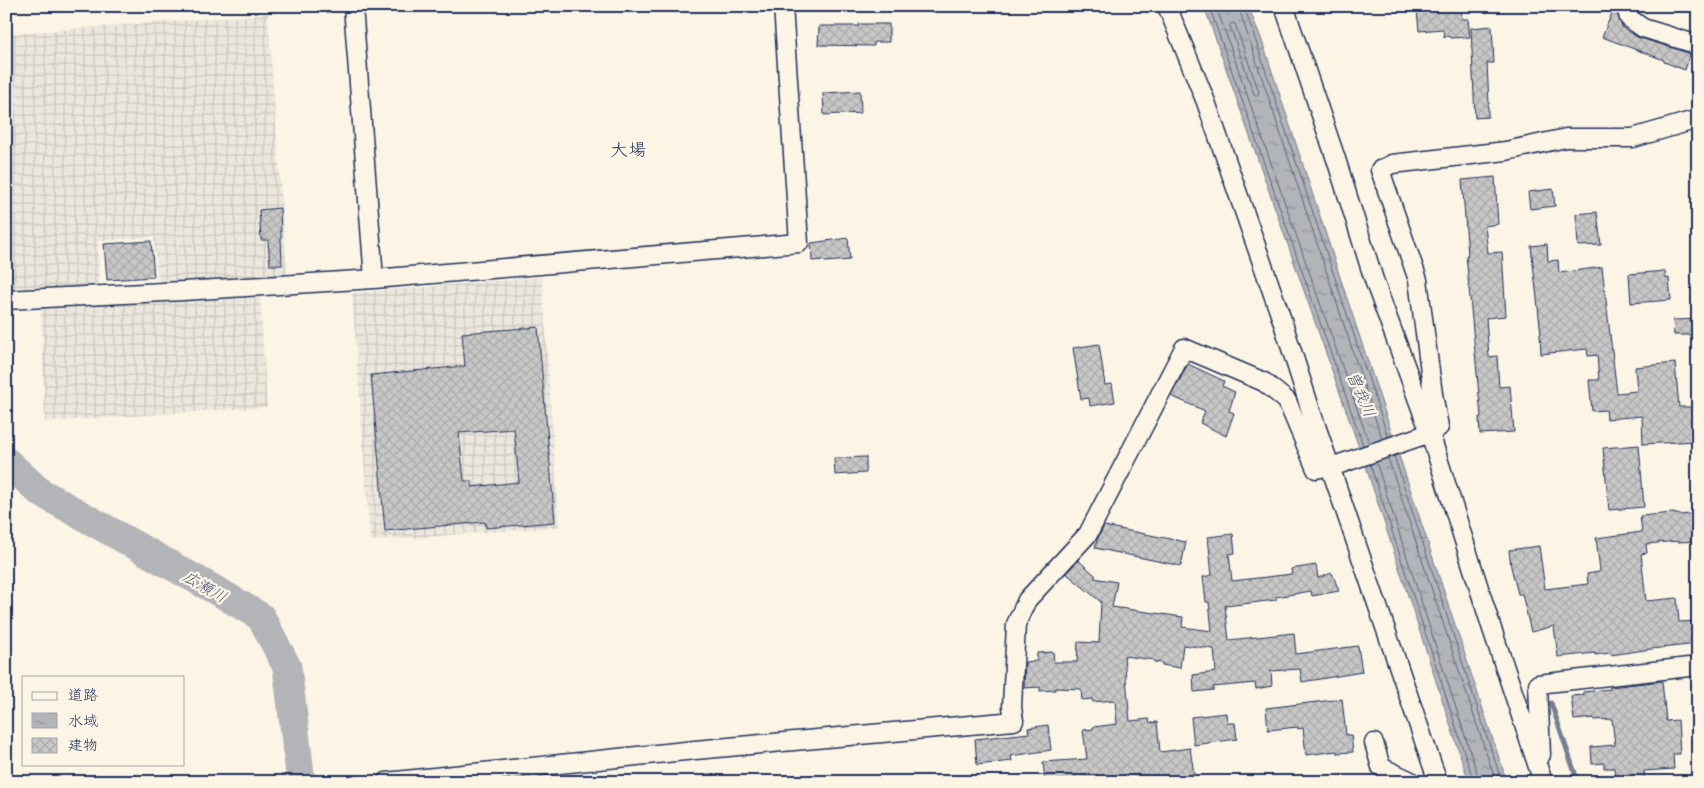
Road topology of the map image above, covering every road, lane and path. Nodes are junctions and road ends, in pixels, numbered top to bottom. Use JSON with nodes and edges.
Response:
{"nodes":[{"id":1,"x":353,"y":6,"type":"edge"},
{"id":2,"x":783,"y":6,"type":"edge"},
{"id":3,"x":1167,"y":6,"type":"edge"},
{"id":4,"x":1284,"y":6,"type":"edge"},
{"id":5,"x":1626,"y":6,"type":"edge"},
{"id":6,"x":1698,"y":48,"type":"edge"},
{"id":7,"x":1698,"y":119,"type":"edge"},
{"id":8,"x":374,"y":279,"type":"junction"},
{"id":9,"x":6,"y":300,"type":"edge"},
{"id":10,"x":1426,"y":434,"type":"junction"},
{"id":11,"x":1335,"y":466,"type":"junction"},
{"id":12,"x":1698,"y":666,"type":"edge"},
{"id":13,"x":1374,"y":743,"type":"dead end"},
{"id":14,"x":1543,"y":779,"type":"edge"},
{"id":15,"x":386,"y":782,"type":"edge"},
{"id":16,"x":1413,"y":782,"type":"edge"},
{"id":17,"x":1438,"y":782,"type":"edge"}],
"edges":[{"from":1,"to":8,"type":"street"},
{"from":2,"to":8,"type":"street"},
{"from":3,"to":11,"type":"street"},
{"from":4,"to":10,"type":"street"},
{"from":5,"to":6,"type":"street"},
{"from":7,"to":10,"type":"street"},
{"from":8,"to":9,"type":"street"},
{"from":10,"to":11,"type":"street"},
{"from":10,"to":14,"type":"street"},
{"from":11,"to":15,"type":"street"},
{"from":11,"to":17,"type":"street"},
{"from":12,"to":14,"type":"street"},
{"from":13,"to":16,"type":"street"}]}
